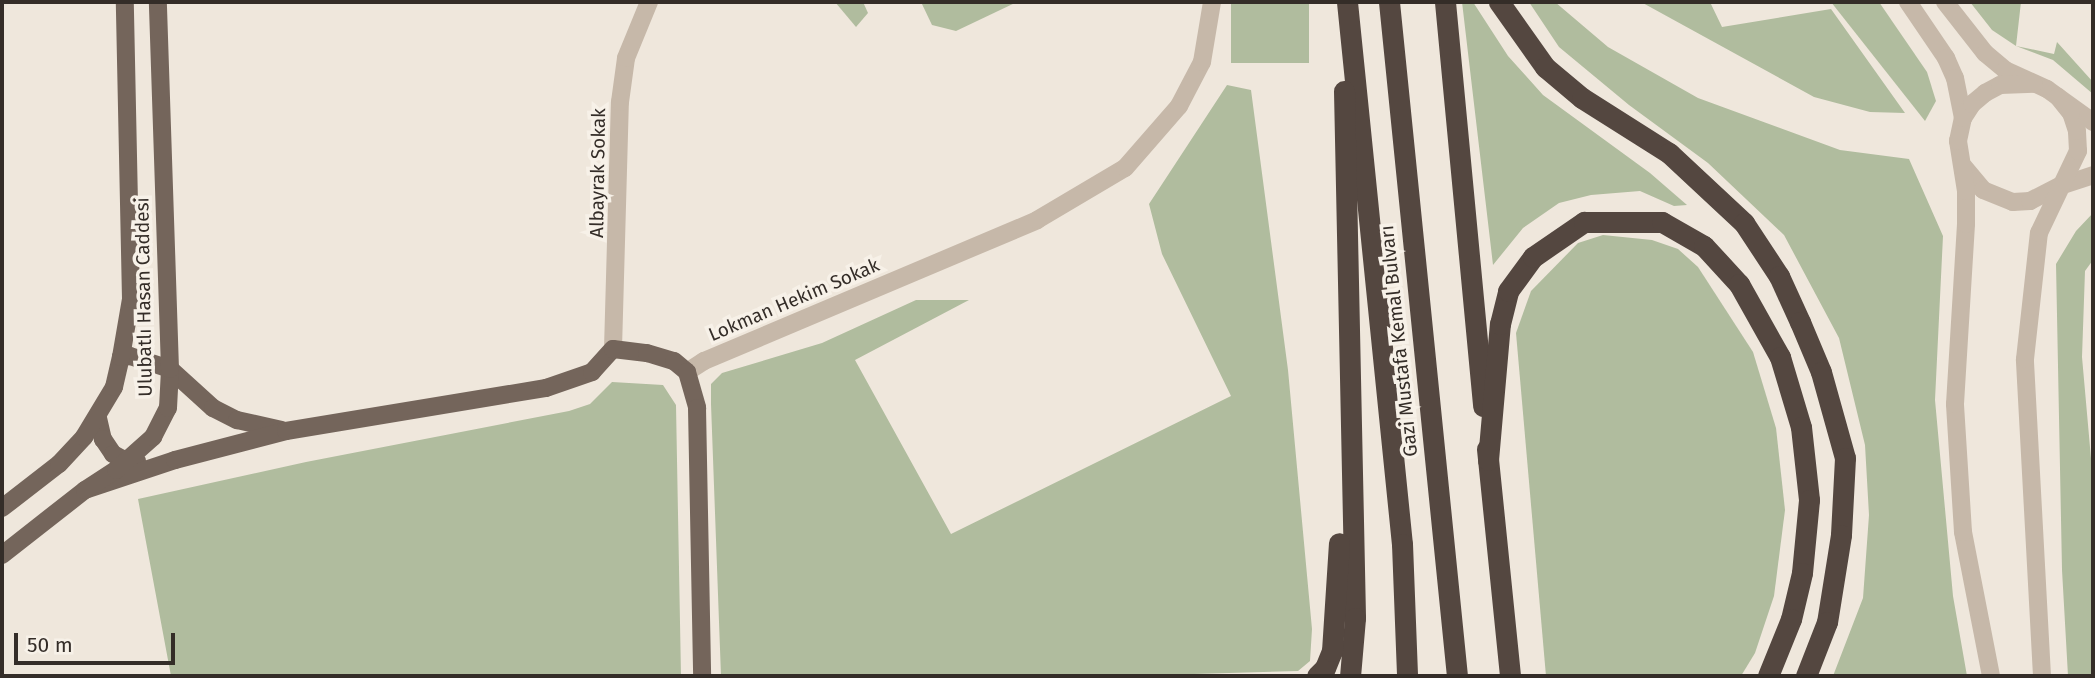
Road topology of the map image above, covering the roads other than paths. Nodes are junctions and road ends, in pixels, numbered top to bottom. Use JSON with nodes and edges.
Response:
{"nodes":[{"id":1,"x":125,"y":2,"type":"edge"},
{"id":2,"x":158,"y":2,"type":"edge"},
{"id":3,"x":649,"y":2,"type":"edge"},
{"id":4,"x":1212,"y":2,"type":"edge"},
{"id":5,"x":1345,"y":2,"type":"edge"},
{"id":6,"x":1389,"y":2,"type":"edge"},
{"id":7,"x":1445,"y":2,"type":"edge"},
{"id":8,"x":1499,"y":2,"type":"edge"},
{"id":9,"x":1908,"y":2,"type":"edge"},
{"id":10,"x":1945,"y":2,"type":"edge"},
{"id":11,"x":2034,"y":84,"type":"junction"},
{"id":12,"x":2058,"y":97,"type":"junction"},
{"id":13,"x":1963,"y":118,"type":"junction"},
{"id":14,"x":2093,"y":122,"type":"edge"},
{"id":15,"x":1962,"y":164,"type":"junction"},
{"id":16,"x":2093,"y":176,"type":"edge"},
{"id":17,"x":2060,"y":186,"type":"junction"},
{"id":18,"x":613,"y":349,"type":"junction"},
{"id":19,"x":121,"y":357,"type":"junction"},
{"id":20,"x":170,"y":369,"type":"junction"},
{"id":21,"x":687,"y":372,"type":"junction"},
{"id":22,"x":1348,"y":412,"type":"junction"},
{"id":23,"x":98,"y":418,"type":"junction"},
{"id":24,"x":286,"y":431,"type":"junction"},
{"id":25,"x":175,"y":460,"type":"junction"},
{"id":26,"x":1488,"y":460,"type":"junction"},
{"id":27,"x":126,"y":461,"type":"junction"},
{"id":28,"x":85,"y":490,"type":"junction"},
{"id":29,"x":2,"y":508,"type":"edge"},
{"id":30,"x":2,"y":555,"type":"edge"},
{"id":31,"x":702,"y":676,"type":"edge"},
{"id":32,"x":1317,"y":676,"type":"edge"},
{"id":33,"x":1350,"y":676,"type":"edge"},
{"id":34,"x":1407,"y":676,"type":"edge"},
{"id":35,"x":1457,"y":676,"type":"edge"},
{"id":36,"x":1510,"y":676,"type":"edge"},
{"id":37,"x":1768,"y":676,"type":"edge"},
{"id":38,"x":1806,"y":676,"type":"edge"},
{"id":39,"x":1991,"y":676,"type":"edge"},
{"id":40,"x":2042,"y":676,"type":"edge"}],
"edges":[{"from":1,"to":19,"type":"main road","name":"Ulubatlı Hasan Caddesi"},
{"from":2,"to":20,"type":"main road","name":"Ulubatlı Hasan Caddesi"},
{"from":3,"to":18,"type":"street","name":"Albayrak Sokak"},
{"from":4,"to":21,"type":"street","name":"Lokman Hekim Sokak"},
{"from":5,"to":22,"type":"highway"},
{"from":5,"to":34,"type":"highway"},
{"from":6,"to":35,"type":"highway","name":"Gazi Mustafa Kemal Bulvarı"},
{"from":7,"to":26,"type":"highway"},
{"from":8,"to":38,"type":"highway"},
{"from":9,"to":13,"type":"street"},
{"from":10,"to":11,"type":"street"},
{"from":11,"to":12,"type":"street"},
{"from":11,"to":13,"type":"street"},
{"from":12,"to":14,"type":"street"},
{"from":12,"to":17,"type":"street"},
{"from":13,"to":15,"type":"street"},
{"from":15,"to":17,"type":"street"},
{"from":15,"to":39,"type":"street"},
{"from":16,"to":17,"type":"street"},
{"from":17,"to":40,"type":"street"},
{"from":18,"to":21,"type":"main road"},
{"from":18,"to":24,"type":"main road"},
{"from":19,"to":20,"type":"main road"},
{"from":19,"to":23,"type":"main road","name":"Ulubatlı Hasan Caddesi"},
{"from":20,"to":24,"type":"main road"},
{"from":20,"to":27,"type":"main road","name":"Ulubatlı Hasan Caddesi"},
{"from":21,"to":31,"type":"main road"},
{"from":22,"to":32,"type":"highway"},
{"from":22,"to":33,"type":"highway"},
{"from":23,"to":27,"type":"main road"},
{"from":23,"to":29,"type":"main road","name":"Ulubatlı Hasan Caddesi"},
{"from":24,"to":25,"type":"main road"},
{"from":25,"to":27,"type":"main road"},
{"from":25,"to":28,"type":"main road"},
{"from":26,"to":36,"type":"highway"},
{"from":26,"to":37,"type":"highway"},
{"from":27,"to":28,"type":"main road","name":"Ulubatlı Hasan Caddesi"},
{"from":28,"to":30,"type":"main road","name":"Ulubatlı Hasan Caddesi"}]}
